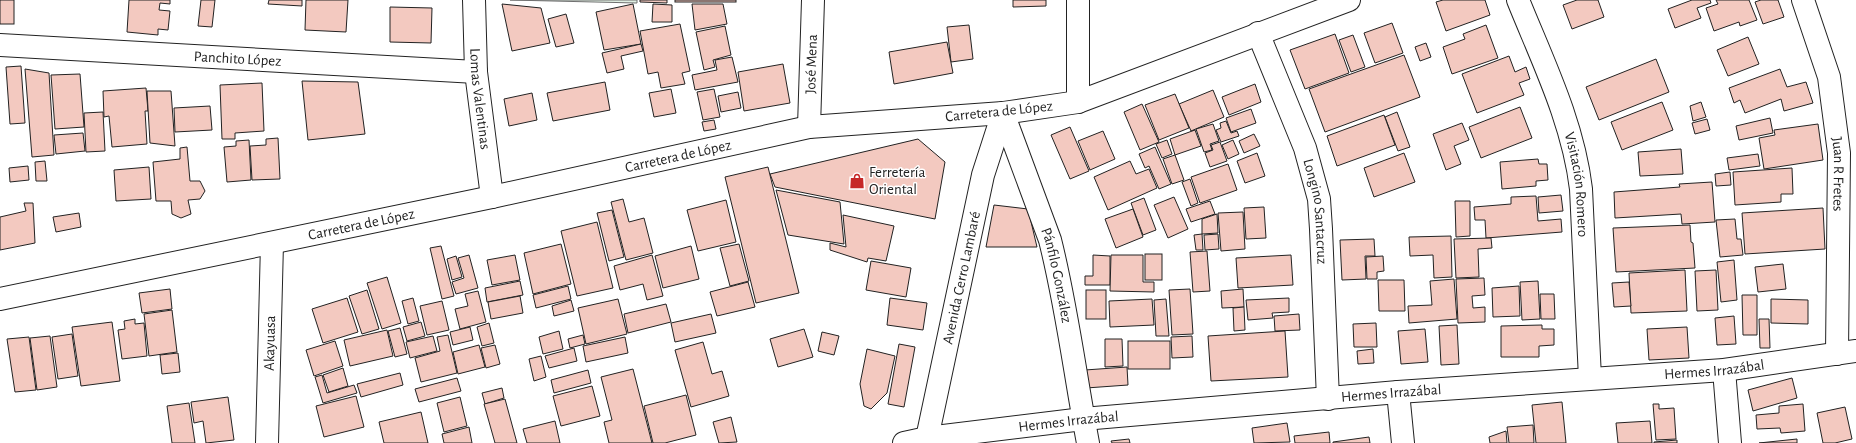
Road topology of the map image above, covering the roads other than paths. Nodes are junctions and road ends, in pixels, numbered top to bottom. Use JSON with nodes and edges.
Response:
{"nodes":[{"id":1,"x":474,"y":0,"type":"edge"},
{"id":2,"x":813,"y":0,"type":"edge"},
{"id":3,"x":1078,"y":0,"type":"edge"},
{"id":4,"x":1349,"y":0,"type":"edge"},
{"id":5,"x":1518,"y":0,"type":"edge"},
{"id":6,"x":1803,"y":0,"type":"edge"},
{"id":7,"x":1326,"y":4,"type":"edge"},
{"id":8,"x":1258,"y":33,"type":"junction"},
{"id":9,"x":0,"y":45,"type":"edge"},
{"id":10,"x":476,"y":72,"type":"junction"},
{"id":11,"x":1078,"y":102,"type":"junction"},
{"id":12,"x":1003,"y":113,"type":"junction"},
{"id":13,"x":809,"y":127,"type":"junction"},
{"id":14,"x":492,"y":197,"type":"junction"},
{"id":15,"x":272,"y":244,"type":"junction"},
{"id":16,"x":0,"y":299,"type":"edge"},
{"id":17,"x":1846,"y":352,"type":"edge"},
{"id":18,"x":1724,"y":370,"type":"junction"},
{"id":19,"x":1590,"y":378,"type":"junction"},
{"id":20,"x":1398,"y":392,"type":"junction"},
{"id":21,"x":1328,"y":398,"type":"junction"},
{"id":22,"x":1083,"y":419,"type":"junction"},
{"id":23,"x":927,"y":440,"type":"edge"},
{"id":24,"x":267,"y":443,"type":"edge"},
{"id":25,"x":904,"y":443,"type":"edge"},
{"id":26,"x":1088,"y":443,"type":"edge"},
{"id":27,"x":1403,"y":443,"type":"edge"},
{"id":28,"x":1730,"y":443,"type":"edge"}],
"edges":[{"from":1,"to":10,"type":"street","name":"Lomas Valentinas"},
{"from":2,"to":13,"type":"street","name":"José Mena"},
{"from":3,"to":11,"type":"street"},
{"from":4,"to":7,"type":"street","name":"Carretera de López"},
{"from":5,"to":19,"type":"street","name":"Visitación Romero"},
{"from":6,"to":17,"type":"street","name":"Juan R Fretes"},
{"from":7,"to":8,"type":"street","name":"Carretera de López"},
{"from":8,"to":11,"type":"street","name":"Carretera de López"},
{"from":8,"to":21,"type":"street","name":"Longino Santacruz"},
{"from":9,"to":10,"type":"street","name":"Panchito López"},
{"from":10,"to":14,"type":"street","name":"Lomas Valentinas"},
{"from":11,"to":12,"type":"street","name":"Carretera de López"},
{"from":12,"to":13,"type":"street","name":"Carretera de López"},
{"from":12,"to":22,"type":"street","name":"Pánfilo González"},
{"from":12,"to":23,"type":"street","name":"Avenida Cerro Lambaré"},
{"from":13,"to":14,"type":"street","name":"Carretera de López"},
{"from":14,"to":15,"type":"street","name":"Carretera de López"},
{"from":15,"to":16,"type":"street","name":"Carretera de López"},
{"from":15,"to":24,"type":"street","name":"Akayuasa"},
{"from":17,"to":18,"type":"street","name":"Hermes Irrazábal"},
{"from":18,"to":19,"type":"street","name":"Hermes Irrazábal"},
{"from":18,"to":28,"type":"street"},
{"from":19,"to":20,"type":"street","name":"Hermes Irrazábal"},
{"from":20,"to":21,"type":"street","name":"Hermes Irrazábal"},
{"from":20,"to":27,"type":"street"},
{"from":21,"to":22,"type":"street","name":"Hermes Irrazábal"},
{"from":22,"to":23,"type":"street","name":"Hermes Irrazábal"},
{"from":22,"to":26,"type":"street","name":"Pánfilo González"},
{"from":23,"to":25,"type":"street","name":"Hermes Irrazábal"}]}
